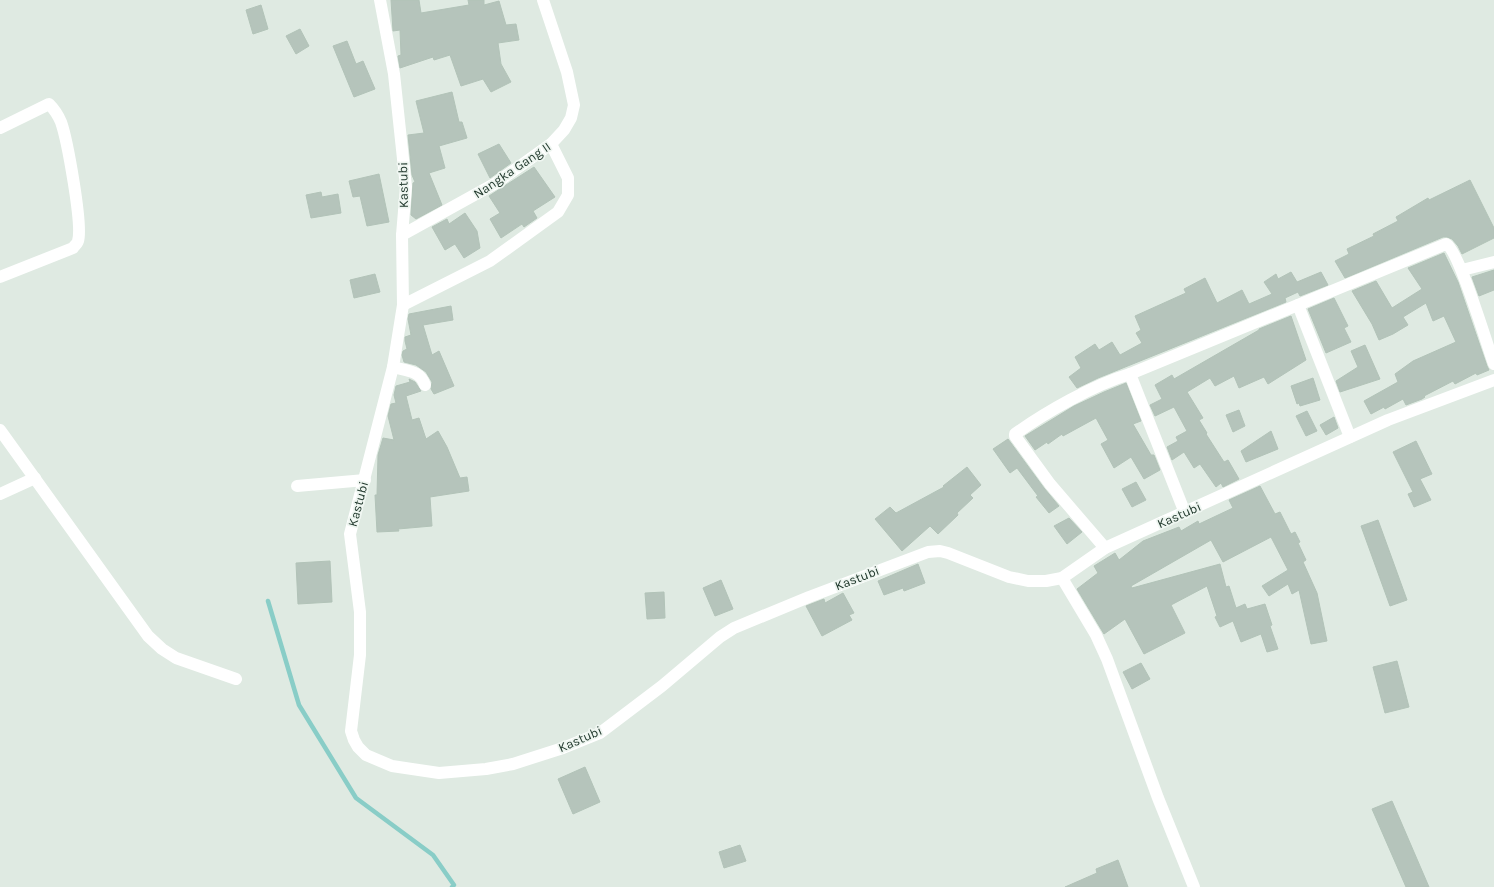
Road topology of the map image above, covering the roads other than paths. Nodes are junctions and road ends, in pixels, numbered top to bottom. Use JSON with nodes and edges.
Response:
{"nodes":[{"id":1,"x":380,"y":0,"type":"edge"},
{"id":2,"x":543,"y":0,"type":"edge"},
{"id":3,"x":0,"y":128,"type":"edge"},
{"id":4,"x":551,"y":144,"type":"junction"},
{"id":5,"x":402,"y":235,"type":"junction"},
{"id":6,"x":1494,"y":262,"type":"edge"},
{"id":7,"x":1462,"y":270,"type":"junction"},
{"id":8,"x":0,"y":277,"type":"edge"},
{"id":9,"x":403,"y":305,"type":"junction"},
{"id":10,"x":1298,"y":305,"type":"junction"},
{"id":11,"x":1494,"y":364,"type":"edge"},
{"id":12,"x":393,"y":367,"type":"junction"},
{"id":13,"x":1130,"y":374,"type":"junction"},
{"id":14,"x":1494,"y":380,"type":"edge"},
{"id":15,"x":425,"y":385,"type":"dead end"},
{"id":16,"x":0,"y":430,"type":"edge"},
{"id":17,"x":1350,"y":438,"type":"junction"},
{"id":18,"x":35,"y":478,"type":"junction"},
{"id":19,"x":365,"y":480,"type":"junction"},
{"id":20,"x":297,"y":486,"type":"dead end"},
{"id":21,"x":0,"y":494,"type":"edge"},
{"id":22,"x":1185,"y":512,"type":"junction"},
{"id":23,"x":1105,"y":548,"type":"junction"},
{"id":24,"x":1062,"y":578,"type":"junction"},
{"id":25,"x":236,"y":679,"type":"dead end"},
{"id":26,"x":1194,"y":887,"type":"edge"}],
"edges":[{"from":1,"to":5,"type":"street","name":"Kastubi"},
{"from":2,"to":4,"type":"street","name":"Nangka Gang II"},
{"from":3,"to":8,"type":"street"},
{"from":4,"to":5,"type":"street","name":"Nangka Gang II"},
{"from":4,"to":9,"type":"street"},
{"from":5,"to":9,"type":"street","name":"Kastubi"},
{"from":6,"to":7,"type":"street"},
{"from":7,"to":10,"type":"street"},
{"from":7,"to":11,"type":"street"},
{"from":9,"to":12,"type":"street","name":"Kastubi"},
{"from":10,"to":13,"type":"street"},
{"from":10,"to":17,"type":"street"},
{"from":12,"to":15,"type":"street"},
{"from":12,"to":19,"type":"street","name":"Kastubi"},
{"from":13,"to":22,"type":"street"},
{"from":13,"to":23,"type":"street"},
{"from":14,"to":17,"type":"street","name":"Kastubi"},
{"from":16,"to":18,"type":"street"},
{"from":17,"to":22,"type":"street","name":"Kastubi"},
{"from":18,"to":21,"type":"street"},
{"from":18,"to":25,"type":"street"},
{"from":19,"to":20,"type":"street"},
{"from":19,"to":24,"type":"street","name":"Kastubi"},
{"from":22,"to":23,"type":"street","name":"Kastubi"},
{"from":23,"to":24,"type":"street","name":"Kastubi"},
{"from":24,"to":26,"type":"street"}]}
